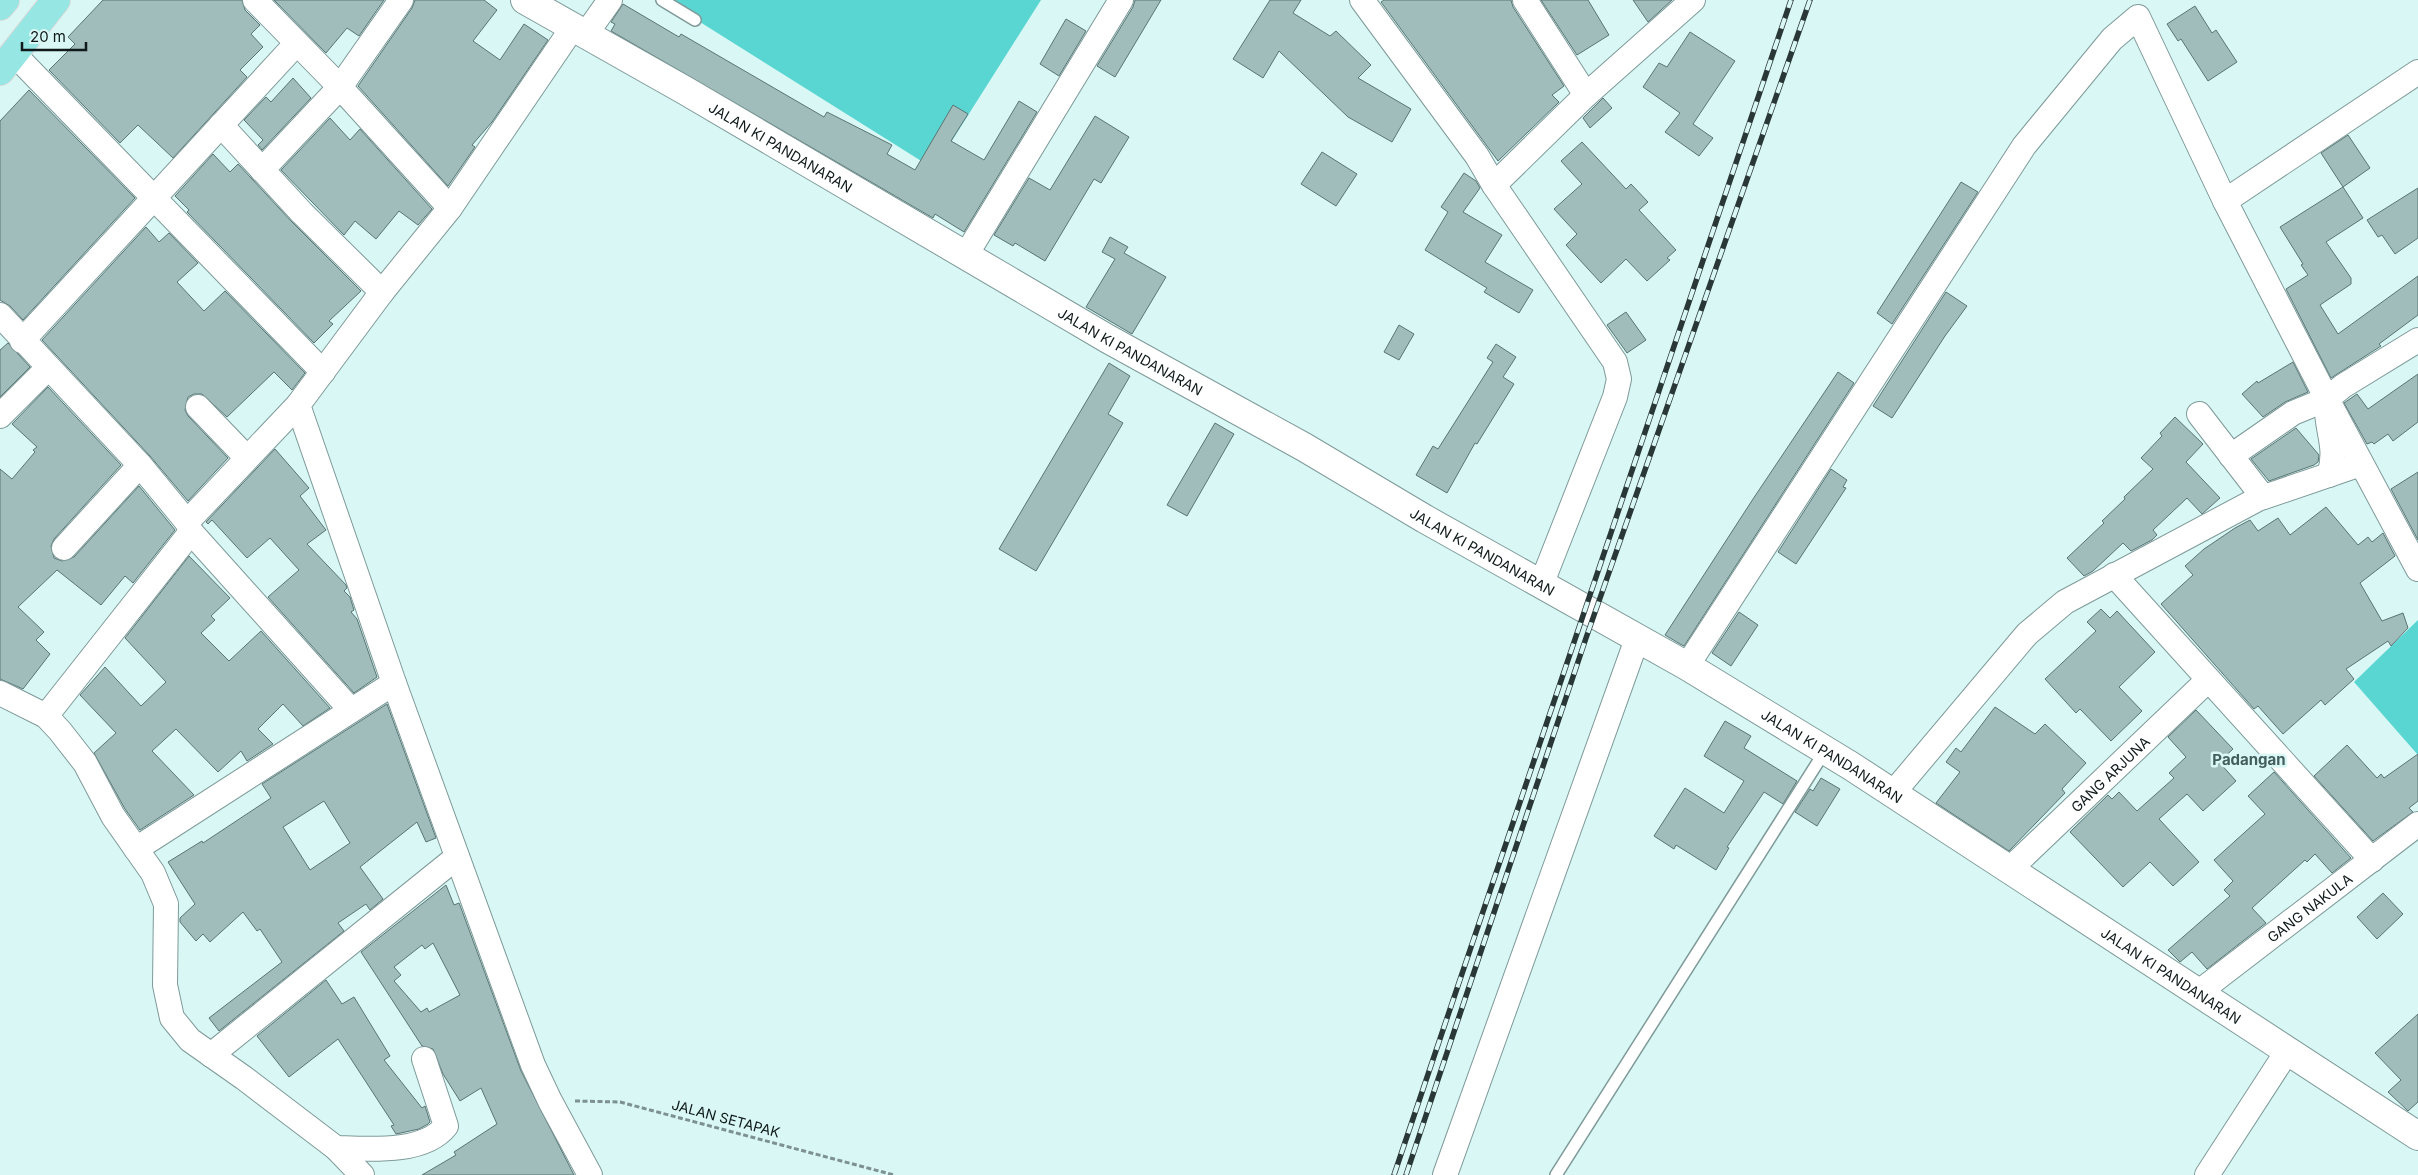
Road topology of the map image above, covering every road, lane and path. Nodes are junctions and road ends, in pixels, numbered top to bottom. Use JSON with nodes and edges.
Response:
{"nodes":[{"id":1,"x":5,"y":0,"type":"edge"},
{"id":2,"x":56,"y":0,"type":"edge"},
{"id":3,"x":255,"y":0,"type":"edge"},
{"id":4,"x":401,"y":0,"type":"edge"},
{"id":5,"x":525,"y":0,"type":"edge"},
{"id":6,"x":610,"y":0,"type":"edge"},
{"id":7,"x":662,"y":0,"type":"edge"},
{"id":8,"x":1121,"y":0,"type":"edge"},
{"id":9,"x":1525,"y":0,"type":"edge"},
{"id":10,"x":1693,"y":0,"type":"edge"},
{"id":11,"x":1365,"y":1,"type":"edge"},
{"id":12,"x":0,"y":6,"type":"edge"},
{"id":13,"x":695,"y":20,"type":"dead end"},
{"id":14,"x":580,"y":31,"type":"junction"},
{"id":15,"x":296,"y":44,"type":"junction"},
{"id":16,"x":7,"y":63,"type":"edge"},
{"id":17,"x":2418,"y":72,"type":"edge"},
{"id":18,"x":340,"y":87,"type":"junction"},
{"id":19,"x":1586,"y":95,"type":"junction"},
{"id":20,"x":221,"y":125,"type":"junction"},
{"id":21,"x":262,"y":170,"type":"junction"},
{"id":22,"x":1494,"y":185,"type":"junction"},
{"id":23,"x":154,"y":197,"type":"junction"},
{"id":24,"x":2225,"y":201,"type":"junction"},
{"id":25,"x":450,"y":208,"type":"junction"},
{"id":26,"x":966,"y":255,"type":"junction"},
{"id":27,"x":382,"y":292,"type":"junction"},
{"id":28,"x":0,"y":315,"type":"edge"},
{"id":29,"x":2418,"y":340,"type":"edge"},
{"id":30,"x":22,"y":341,"type":"junction"},
{"id":31,"x":48,"y":368,"type":"junction"},
{"id":32,"x":322,"y":372,"type":"junction"},
{"id":33,"x":2326,"y":399,"type":"junction"},
{"id":34,"x":298,"y":405,"type":"junction"},
{"id":35,"x":198,"y":406,"type":"dead end"},
{"id":36,"x":2199,"y":414,"type":"dead end"},
{"id":37,"x":0,"y":416,"type":"edge"},
{"id":38,"x":2232,"y":456,"type":"junction"},
{"id":39,"x":248,"y":458,"type":"junction"},
{"id":40,"x":2361,"y":464,"type":"junction"},
{"id":41,"x":140,"y":466,"type":"junction"},
{"id":42,"x":2329,"y":475,"type":"junction"},
{"id":43,"x":2263,"y":497,"type":"junction"},
{"id":44,"x":189,"y":527,"type":"junction"},
{"id":45,"x":64,"y":548,"type":"dead end"},
{"id":46,"x":2418,"y":569,"type":"edge"},
{"id":47,"x":2114,"y":575,"type":"junction"},
{"id":48,"x":1541,"y":585,"type":"junction"},
{"id":49,"x":1637,"y":638,"type":"junction"},
{"id":50,"x":1687,"y":666,"type":"junction"},
{"id":51,"x":2208,"y":680,"type":"junction"},
{"id":52,"x":394,"y":683,"type":"junction"},
{"id":53,"x":0,"y":693,"type":"edge"},
{"id":54,"x":350,"y":709,"type":"junction"},
{"id":55,"x":46,"y":716,"type":"junction"},
{"id":56,"x":1825,"y":751,"type":"junction"},
{"id":57,"x":1893,"y":793,"type":"junction"},
{"id":58,"x":2418,"y":824,"type":"edge"},
{"id":59,"x":136,"y":849,"type":"junction"},
{"id":60,"x":457,"y":857,"type":"junction"},
{"id":61,"x":2372,"y":860,"type":"junction"},
{"id":62,"x":2010,"y":869,"type":"junction"},
{"id":63,"x":2199,"y":992,"type":"junction"},
{"id":64,"x":2288,"y":1050,"type":"junction"},
{"id":65,"x":211,"y":1055,"type":"junction"},
{"id":66,"x":424,"y":1059,"type":"dead end"},
{"id":67,"x":550,"y":1101,"type":"junction"},
{"id":68,"x":2418,"y":1136,"type":"edge"},
{"id":69,"x":336,"y":1148,"type":"junction"},
{"id":70,"x":362,"y":1175,"type":"edge"},
{"id":71,"x":590,"y":1175,"type":"edge"},
{"id":72,"x":894,"y":1175,"type":"edge"},
{"id":73,"x":1445,"y":1175,"type":"edge"},
{"id":74,"x":1556,"y":1175,"type":"edge"},
{"id":75,"x":2207,"y":1175,"type":"edge"}],
"edges":[{"from":1,"to":12,"type":"highway"},
{"from":2,"to":16,"type":"highway"},
{"from":3,"to":15,"type":"street"},
{"from":4,"to":18,"type":"street"},
{"from":5,"to":14,"type":"main road","name":"JALAN KI PANDANARAN"},
{"from":6,"to":14,"type":"street"},
{"from":7,"to":13,"type":"lane"},
{"from":8,"to":26,"type":"street"},
{"from":9,"to":19,"type":"street"},
{"from":10,"to":19,"type":"street"},
{"from":11,"to":22,"type":"street"},
{"from":14,"to":25,"type":"street"},
{"from":14,"to":26,"type":"main road","name":"JALAN KI PANDANARAN"},
{"from":15,"to":18,"type":"street"},
{"from":15,"to":20,"type":"street"},
{"from":16,"to":23,"type":"street"},
{"from":17,"to":24,"type":"street"},
{"from":18,"to":21,"type":"street"},
{"from":18,"to":25,"type":"street"},
{"from":19,"to":22,"type":"street"},
{"from":20,"to":21,"type":"street"},
{"from":20,"to":23,"type":"street"},
{"from":21,"to":27,"type":"street"},
{"from":22,"to":48,"type":"street"},
{"from":23,"to":30,"type":"street"},
{"from":23,"to":32,"type":"street"},
{"from":24,"to":33,"type":"street"},
{"from":24,"to":50,"type":"street"},
{"from":25,"to":27,"type":"street"},
{"from":26,"to":48,"type":"main road","name":"JALAN KI PANDANARAN"},
{"from":27,"to":32,"type":"street"},
{"from":28,"to":30,"type":"street"},
{"from":29,"to":33,"type":"street"},
{"from":30,"to":31,"type":"street"},
{"from":31,"to":37,"type":"street"},
{"from":31,"to":41,"type":"street"},
{"from":32,"to":34,"type":"street"},
{"from":33,"to":38,"type":"street"},
{"from":33,"to":40,"type":"street"},
{"from":33,"to":42,"type":"street"},
{"from":34,"to":39,"type":"street"},
{"from":34,"to":52,"type":"street"},
{"from":35,"to":39,"type":"street"},
{"from":36,"to":38,"type":"street"},
{"from":38,"to":43,"type":"street"},
{"from":39,"to":44,"type":"street"},
{"from":40,"to":42,"type":"street"},
{"from":40,"to":46,"type":"street"},
{"from":41,"to":44,"type":"street"},
{"from":41,"to":45,"type":"street"},
{"from":42,"to":43,"type":"street"},
{"from":43,"to":47,"type":"street"},
{"from":44,"to":54,"type":"street"},
{"from":44,"to":55,"type":"street"},
{"from":47,"to":51,"type":"street"},
{"from":47,"to":57,"type":"street"},
{"from":48,"to":49,"type":"main road","name":"JALAN KI PANDANARAN"},
{"from":49,"to":50,"type":"main road","name":"JALAN KI PANDANARAN"},
{"from":49,"to":73,"type":"street"},
{"from":50,"to":56,"type":"main road","name":"JALAN KI PANDANARAN"},
{"from":51,"to":61,"type":"street"},
{"from":51,"to":62,"type":"street","name":"GANG ARJUNA"},
{"from":52,"to":54,"type":"street"},
{"from":52,"to":60,"type":"street"},
{"from":53,"to":55,"type":"street"},
{"from":54,"to":59,"type":"street"},
{"from":55,"to":59,"type":"street"},
{"from":56,"to":57,"type":"main road","name":"JALAN KI PANDANARAN"},
{"from":56,"to":74,"type":"lane"},
{"from":57,"to":62,"type":"main road","name":"JALAN KI PANDANARAN"},
{"from":58,"to":61,"type":"street","name":"GANG NAKULA"},
{"from":59,"to":65,"type":"street"},
{"from":60,"to":65,"type":"street"},
{"from":60,"to":67,"type":"street"},
{"from":61,"to":63,"type":"street","name":"GANG NAKULA"},
{"from":62,"to":63,"type":"main road","name":"JALAN KI PANDANARAN"},
{"from":63,"to":64,"type":"main road","name":"JALAN KI PANDANARAN"},
{"from":64,"to":68,"type":"main road","name":"JALAN KI PANDANARAN"},
{"from":64,"to":75,"type":"street"},
{"from":65,"to":69,"type":"street"},
{"from":66,"to":69,"type":"street"},
{"from":67,"to":71,"type":"street"},
{"from":67,"to":72,"type":"path","name":"JALAN SETAPAK"},
{"from":69,"to":70,"type":"street"}]}
